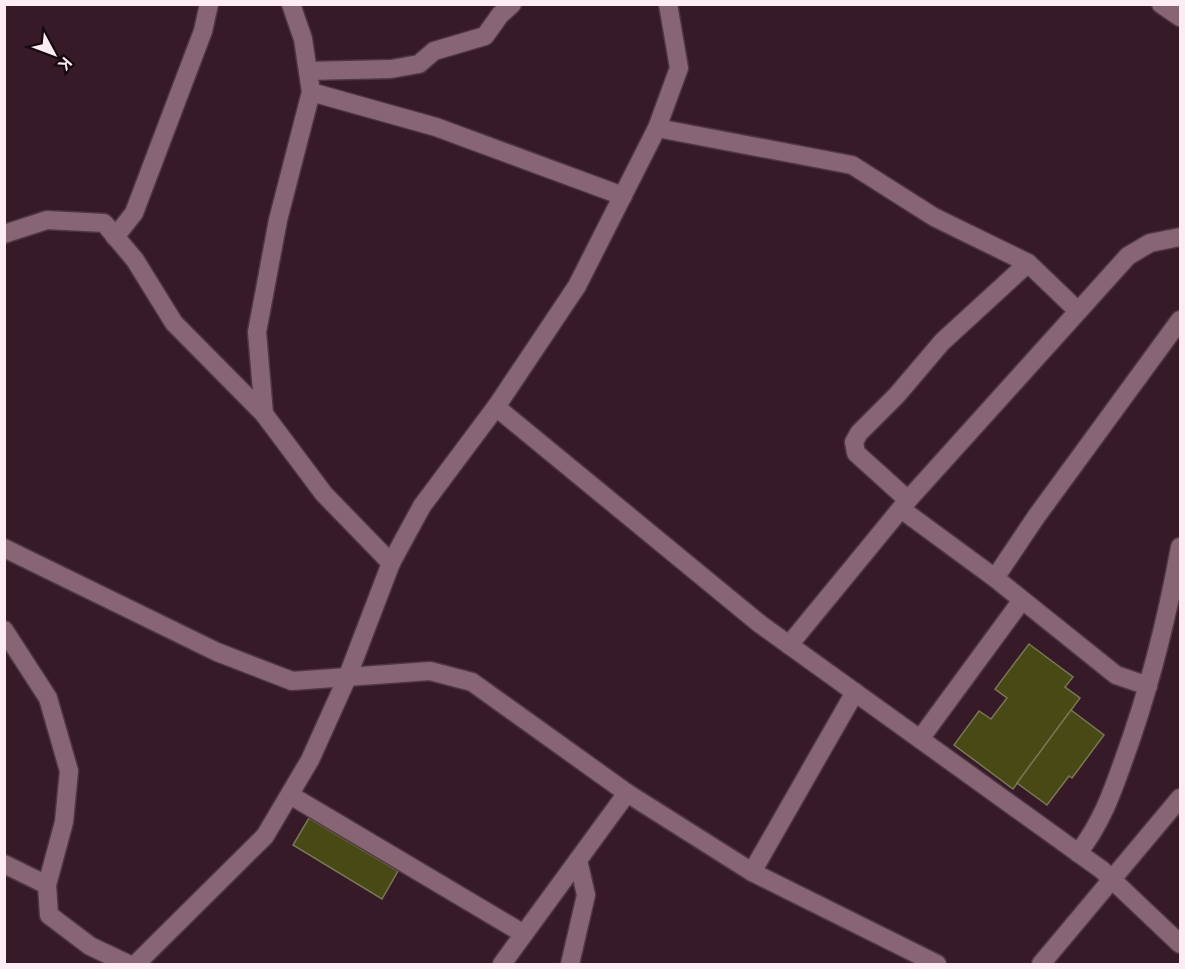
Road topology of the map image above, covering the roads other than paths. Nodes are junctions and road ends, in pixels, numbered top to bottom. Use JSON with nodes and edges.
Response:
{"nodes":[{"id":1,"x":209,"y":4,"type":"edge"},
{"id":2,"x":291,"y":4,"type":"edge"},
{"id":3,"x":512,"y":4,"type":"edge"},
{"id":4,"x":668,"y":4,"type":"edge"},
{"id":5,"x":1161,"y":4,"type":"edge"},
{"id":6,"x":1180,"y":17,"type":"edge"},
{"id":7,"x":308,"y":71,"type":"junction"},
{"id":8,"x":311,"y":92,"type":"junction"},
{"id":9,"x":657,"y":128,"type":"junction"},
{"id":10,"x":623,"y":196,"type":"junction"},
{"id":11,"x":4,"y":234,"type":"edge"},
{"id":12,"x":115,"y":237,"type":"junction"},
{"id":13,"x":1180,"y":237,"type":"edge"},
{"id":14,"x":1028,"y":263,"type":"junction"},
{"id":15,"x":1078,"y":311,"type":"junction"},
{"id":16,"x":1180,"y":320,"type":"edge"},
{"id":17,"x":496,"y":407,"type":"junction"},
{"id":18,"x":264,"y":414,"type":"junction"},
{"id":19,"x":905,"y":505,"type":"junction"},
{"id":20,"x":1180,"y":547,"type":"edge"},
{"id":21,"x":4,"y":548,"type":"edge"},
{"id":22,"x":390,"y":563,"type":"junction"},
{"id":23,"x":1179,"y":570,"type":"edge"},
{"id":24,"x":995,"y":578,"type":"junction"},
{"id":25,"x":1022,"y":600,"type":"junction"},
{"id":26,"x":4,"y":630,"type":"edge"},
{"id":27,"x":789,"y":645,"type":"junction"},
{"id":28,"x":347,"y":678,"type":"junction"},
{"id":29,"x":1148,"y":686,"type":"junction"},
{"id":30,"x":855,"y":693,"type":"junction"},
{"id":31,"x":920,"y":739,"type":"junction"},
{"id":32,"x":627,"y":793,"type":"junction"},
{"id":33,"x":290,"y":795,"type":"junction"},
{"id":34,"x":1180,"y":798,"type":"edge"},
{"id":35,"x":1078,"y":853,"type":"junction"},
{"id":36,"x":578,"y":860,"type":"junction"},
{"id":37,"x":4,"y":864,"type":"edge"},
{"id":38,"x":752,"y":872,"type":"junction"},
{"id":39,"x":1114,"y":880,"type":"junction"},
{"id":40,"x":47,"y":885,"type":"junction"},
{"id":41,"x":524,"y":934,"type":"junction"},
{"id":42,"x":1180,"y":944,"type":"edge"},
{"id":43,"x":128,"y":964,"type":"edge"},
{"id":44,"x":136,"y":964,"type":"edge"},
{"id":45,"x":502,"y":964,"type":"edge"},
{"id":46,"x":570,"y":964,"type":"edge"},
{"id":47,"x":937,"y":964,"type":"edge"},
{"id":48,"x":1041,"y":964,"type":"edge"}],
"edges":[{"from":1,"to":12,"type":"street"},
{"from":2,"to":7,"type":"street"},
{"from":3,"to":7,"type":"street"},
{"from":4,"to":9,"type":"street"},
{"from":5,"to":6,"type":"street"},
{"from":7,"to":8,"type":"street"},
{"from":8,"to":10,"type":"street"},
{"from":8,"to":18,"type":"street"},
{"from":9,"to":10,"type":"street"},
{"from":9,"to":14,"type":"street"},
{"from":10,"to":17,"type":"street"},
{"from":11,"to":12,"type":"street"},
{"from":12,"to":18,"type":"street"},
{"from":13,"to":15,"type":"street"},
{"from":14,"to":15,"type":"street"},
{"from":14,"to":19,"type":"street"},
{"from":15,"to":19,"type":"street"},
{"from":16,"to":24,"type":"street"},
{"from":17,"to":22,"type":"street"},
{"from":17,"to":27,"type":"street"},
{"from":18,"to":22,"type":"street"},
{"from":19,"to":24,"type":"street"},
{"from":19,"to":27,"type":"street"},
{"from":20,"to":23,"type":"street"},
{"from":21,"to":28,"type":"street"},
{"from":22,"to":28,"type":"street"},
{"from":23,"to":29,"type":"street"},
{"from":24,"to":25,"type":"street"},
{"from":25,"to":29,"type":"street"},
{"from":25,"to":31,"type":"street"},
{"from":26,"to":40,"type":"street"},
{"from":27,"to":30,"type":"street"},
{"from":28,"to":32,"type":"street"},
{"from":28,"to":33,"type":"street"},
{"from":29,"to":35,"type":"street"},
{"from":30,"to":31,"type":"street"},
{"from":30,"to":38,"type":"street"},
{"from":31,"to":35,"type":"street"},
{"from":32,"to":36,"type":"street"},
{"from":32,"to":38,"type":"street"},
{"from":33,"to":41,"type":"street"},
{"from":33,"to":44,"type":"street"},
{"from":34,"to":39,"type":"street"},
{"from":35,"to":39,"type":"street"},
{"from":36,"to":41,"type":"street"},
{"from":36,"to":46,"type":"street"},
{"from":37,"to":40,"type":"street"},
{"from":38,"to":47,"type":"street"},
{"from":39,"to":42,"type":"street"},
{"from":39,"to":48,"type":"street"},
{"from":40,"to":43,"type":"street"},
{"from":41,"to":45,"type":"street"}]}
